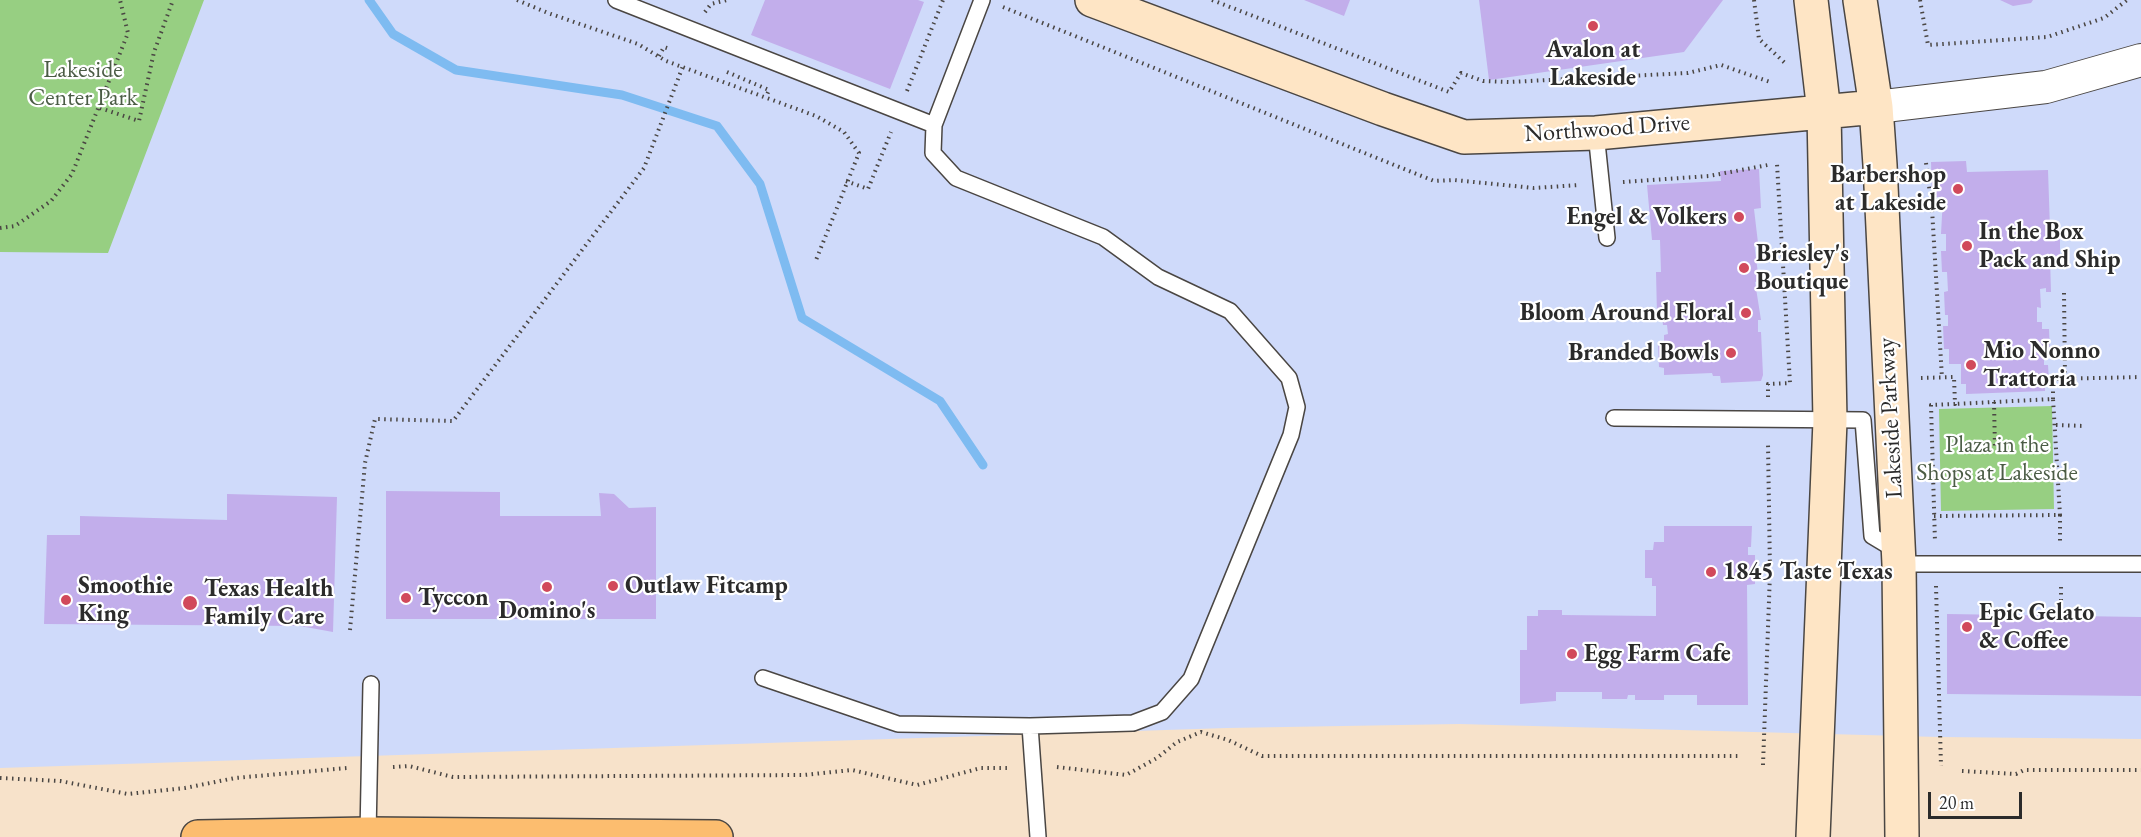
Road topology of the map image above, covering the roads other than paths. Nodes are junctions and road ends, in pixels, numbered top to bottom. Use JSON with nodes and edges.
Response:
{"nodes":[{"id":1,"x":616,"y":0,"type":"edge"},
{"id":2,"x":982,"y":0,"type":"edge"},
{"id":3,"x":1092,"y":0,"type":"edge"},
{"id":4,"x":1811,"y":0,"type":"edge"},
{"id":5,"x":1860,"y":0,"type":"edge"},
{"id":6,"x":2141,"y":60,"type":"edge"},
{"id":7,"x":1876,"y":107,"type":"junction"},
{"id":8,"x":1824,"y":112,"type":"junction"},
{"id":9,"x":934,"y":124,"type":"junction"},
{"id":10,"x":1596,"y":133,"type":"junction"},
{"id":11,"x":1607,"y":238,"type":"dead end"},
{"id":12,"x":1614,"y":418,"type":"dead end"},
{"id":13,"x":1830,"y":422,"type":"junction"},
{"id":14,"x":1898,"y":558,"type":"junction"},
{"id":15,"x":2141,"y":564,"type":"edge"},
{"id":16,"x":763,"y":678,"type":"dead end"},
{"id":17,"x":371,"y":684,"type":"dead end"},
{"id":18,"x":1030,"y":726,"type":"junction"},
{"id":19,"x":368,"y":836,"type":"edge"},
{"id":20,"x":198,"y":837,"type":"edge"},
{"id":21,"x":716,"y":837,"type":"edge"},
{"id":22,"x":1038,"y":837,"type":"edge"},
{"id":23,"x":1813,"y":837,"type":"edge"},
{"id":24,"x":1902,"y":837,"type":"edge"}],
"edges":[{"from":1,"to":9,"type":"lane"},
{"from":2,"to":9,"type":"lane"},
{"from":3,"to":10,"type":"street","name":"Northwood Drive"},
{"from":4,"to":8,"type":"street"},
{"from":5,"to":7,"type":"street","name":"Lakeside Parkway"},
{"from":6,"to":7,"type":"street","name":"Northwood Drive"},
{"from":7,"to":8,"type":"street","name":"Northwood Drive"},
{"from":7,"to":14,"type":"street","name":"Lakeside Parkway"},
{"from":8,"to":10,"type":"street","name":"Northwood Drive"},
{"from":8,"to":13,"type":"street"},
{"from":9,"to":18,"type":"lane"},
{"from":10,"to":11,"type":"lane"},
{"from":12,"to":13,"type":"lane"},
{"from":13,"to":14,"type":"lane"},
{"from":13,"to":23,"type":"street"},
{"from":14,"to":15,"type":"lane"},
{"from":14,"to":24,"type":"street","name":"Lakeside Parkway"},
{"from":16,"to":18,"type":"lane"},
{"from":17,"to":19,"type":"lane"},
{"from":18,"to":22,"type":"lane"},
{"from":19,"to":20,"type":"main road"},
{"from":19,"to":21,"type":"main road"}]}
